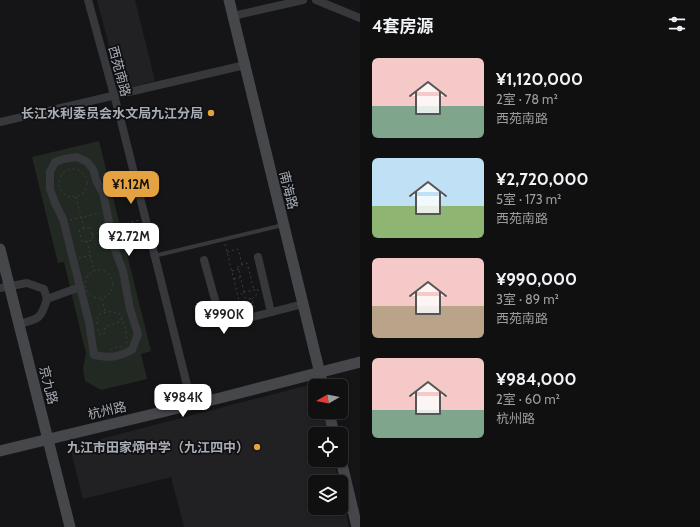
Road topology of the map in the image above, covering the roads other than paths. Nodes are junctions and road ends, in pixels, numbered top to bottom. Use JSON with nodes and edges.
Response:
{"nodes":[{"id":1,"x":88,"y":0,"type":"edge"},
{"id":2,"x":229,"y":0,"type":"edge"},
{"id":3,"x":303,"y":0,"type":"edge"},
{"id":4,"x":316,"y":0,"type":"edge"},
{"id":5,"x":233,"y":16,"type":"junction"},
{"id":6,"x":360,"y":18,"type":"edge"},
{"id":7,"x":245,"y":65,"type":"junction"},
{"id":8,"x":114,"y":96,"type":"junction"},
{"id":9,"x":0,"y":122,"type":"edge"},
{"id":10,"x":284,"y":225,"type":"junction"},
{"id":11,"x":0,"y":249,"type":"edge"},
{"id":12,"x":154,"y":256,"type":"junction"},
{"id":13,"x":258,"y":257,"type":"dead end"},
{"id":14,"x":204,"y":260,"type":"dead end"},
{"id":15,"x":4,"y":286,"type":"edge"},
{"id":16,"x":80,"y":287,"type":"junction"},
{"id":17,"x":47,"y":299,"type":"junction"},
{"id":18,"x":303,"y":304,"type":"junction"},
{"id":19,"x":271,"y":312,"type":"junction"},
{"id":20,"x":19,"y":324,"type":"junction"},
{"id":21,"x":360,"y":362,"type":"edge"},
{"id":22,"x":319,"y":373,"type":"junction"},
{"id":23,"x":321,"y":379,"type":"edge"},
{"id":24,"x":192,"y":405,"type":"junction"},
{"id":25,"x":48,"y":439,"type":"junction"},
{"id":26,"x":0,"y":451,"type":"edge"},
{"id":27,"x":342,"y":467,"type":"edge"},
{"id":28,"x":70,"y":527,"type":"edge"},
{"id":29,"x":357,"y":527,"type":"edge"}],
"edges":[{"from":1,"to":8,"type":"street","name":"西苑南路"},
{"from":2,"to":5,"type":"main road","name":"南海路"},
{"from":3,"to":5,"type":"street"},
{"from":4,"to":6,"type":"street"},
{"from":5,"to":7,"type":"main road","name":"南海路"},
{"from":7,"to":8,"type":"street"},
{"from":7,"to":10,"type":"main road","name":"南海路"},
{"from":8,"to":9,"type":"street"},
{"from":8,"to":12,"type":"street","name":"西苑南路"},
{"from":10,"to":12,"type":"lane"},
{"from":10,"to":18,"type":"main road","name":"南海路"},
{"from":11,"to":15,"type":"main road","name":"京九路"},
{"from":12,"to":24,"type":"street","name":"西苑南路"},
{"from":13,"to":19,"type":"street"},
{"from":14,"to":19,"type":"street"},
{"from":15,"to":17,"type":"street"},
{"from":15,"to":20,"type":"main road","name":"京九路"},
{"from":16,"to":16,"type":"street"},
{"from":16,"to":17,"type":"street"},
{"from":17,"to":20,"type":"street"},
{"from":18,"to":19,"type":"street"},
{"from":18,"to":22,"type":"main road","name":"南海路"},
{"from":20,"to":25,"type":"main road","name":"京九路"},
{"from":21,"to":22,"type":"main road","name":"杭州路"},
{"from":22,"to":23,"type":"main road","name":"南海路"},
{"from":22,"to":24,"type":"main road","name":"杭州路"},
{"from":24,"to":25,"type":"main road","name":"杭州路"},
{"from":25,"to":26,"type":"main road","name":"杭州路"},
{"from":25,"to":28,"type":"main road","name":"京九路"},
{"from":27,"to":29,"type":"main road"}]}
